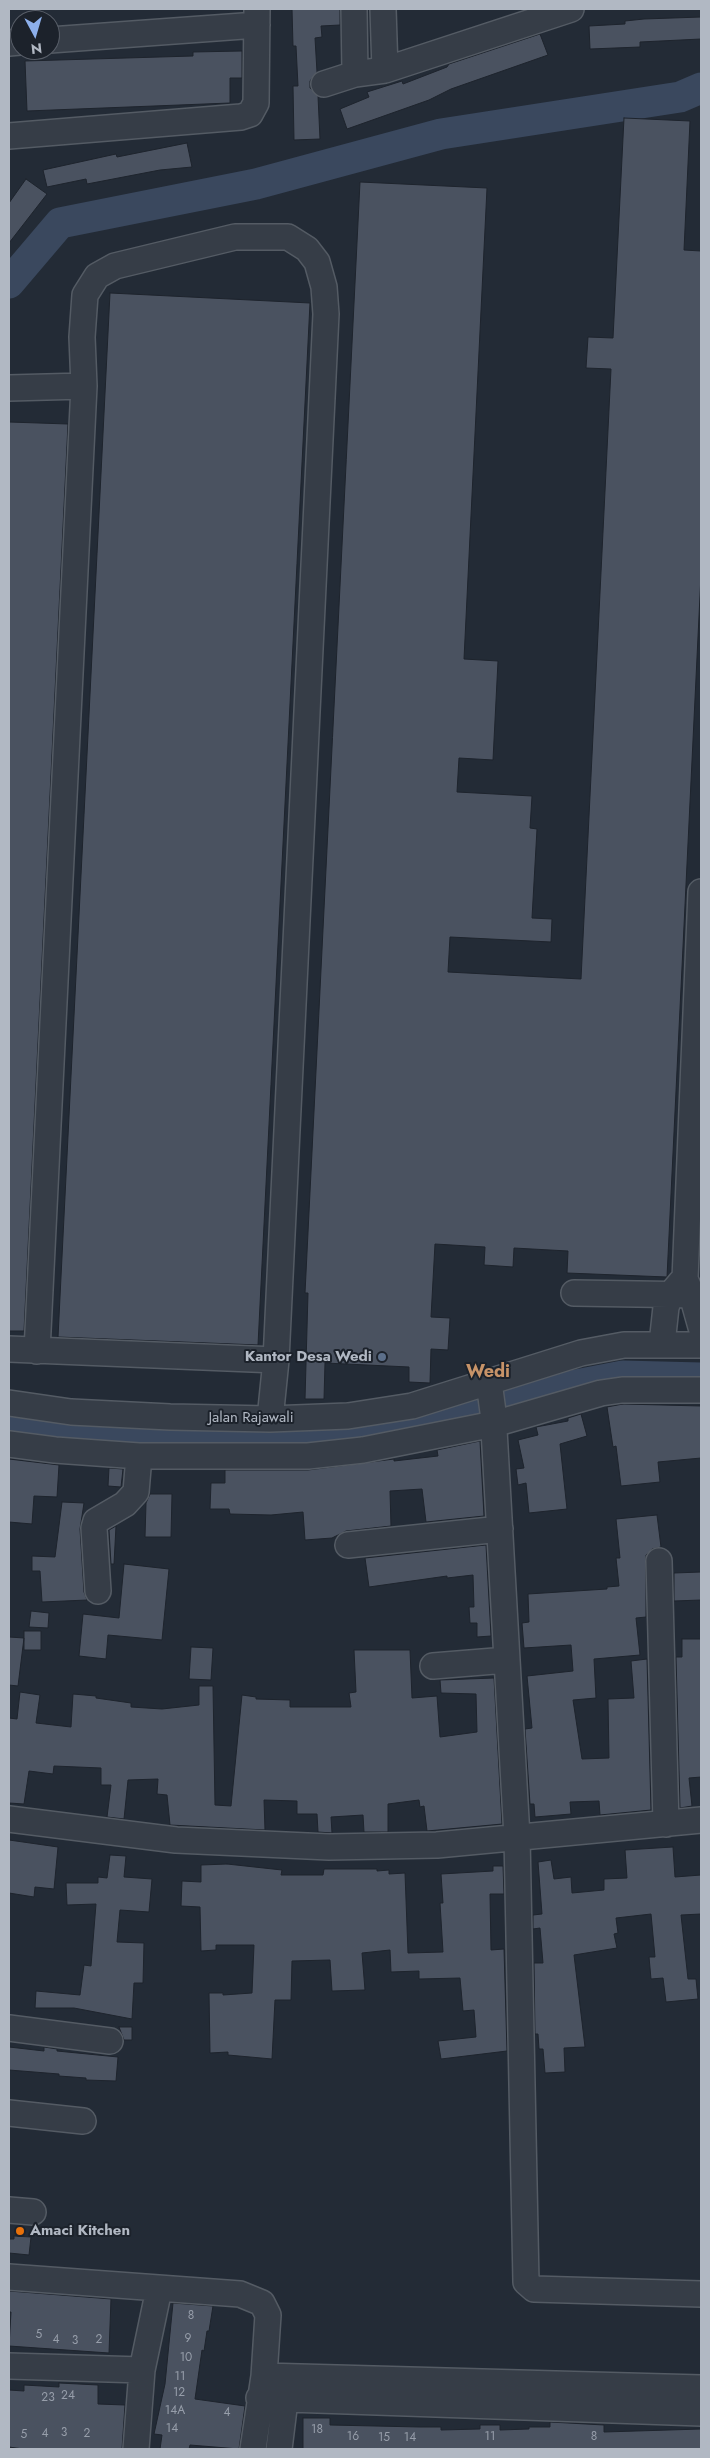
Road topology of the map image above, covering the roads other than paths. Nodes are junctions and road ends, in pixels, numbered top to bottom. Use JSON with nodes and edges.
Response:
{"nodes":[{"id":1,"x":354,"y":9,"type":"edge"},
{"id":2,"x":383,"y":9,"type":"edge"},
{"id":3,"x":571,"y":9,"type":"edge"},
{"id":4,"x":257,"y":17,"type":"edge"},
{"id":5,"x":60,"y":39,"type":"edge"},
{"id":6,"x":385,"y":70,"type":"junction"},
{"id":7,"x":355,"y":74,"type":"junction"},
{"id":8,"x":324,"y":84,"type":"dead end"},
{"id":9,"x":9,"y":136,"type":"edge"},
{"id":10,"x":84,"y":386,"type":"junction"},
{"id":11,"x":9,"y":388,"type":"edge"},
{"id":12,"x":701,"y":892,"type":"edge"},
{"id":13,"x":687,"y":1291,"type":"edge"},
{"id":14,"x":574,"y":1293,"type":"dead end"},
{"id":15,"x":701,"y":1327,"type":"edge"},
{"id":16,"x":662,"y":1344,"type":"junction"},
{"id":17,"x":701,"y":1345,"type":"edge"},
{"id":18,"x":9,"y":1349,"type":"edge"},
{"id":19,"x":37,"y":1351,"type":"junction"},
{"id":20,"x":276,"y":1360,"type":"junction"},
{"id":21,"x":701,"y":1390,"type":"edge"},
{"id":22,"x":9,"y":1403,"type":"edge"},
{"id":23,"x":492,"y":1403,"type":"junction"},
{"id":24,"x":270,"y":1420,"type":"junction"},
{"id":25,"x":9,"y":1444,"type":"edge"},
{"id":26,"x":139,"y":1456,"type":"junction"},
{"id":27,"x":500,"y":1529,"type":"junction"},
{"id":28,"x":348,"y":1545,"type":"dead end"},
{"id":29,"x":659,"y":1561,"type":"dead end"},
{"id":30,"x":98,"y":1591,"type":"dead end"},
{"id":31,"x":507,"y":1660,"type":"junction"},
{"id":32,"x":434,"y":1666,"type":"dead end"},
{"id":33,"x":9,"y":1819,"type":"edge"},
{"id":34,"x":701,"y":1820,"type":"edge"},
{"id":35,"x":666,"y":1824,"type":"junction"},
{"id":36,"x":517,"y":1837,"type":"junction"},
{"id":37,"x":9,"y":2028,"type":"edge"},
{"id":38,"x":110,"y":2041,"type":"dead end"},
{"id":39,"x":9,"y":2113,"type":"edge"},
{"id":40,"x":83,"y":2121,"type":"dead end"},
{"id":41,"x":9,"y":2277,"type":"edge"},
{"id":42,"x":159,"y":2289,"type":"junction"},
{"id":43,"x":701,"y":2294,"type":"edge"},
{"id":44,"x":9,"y":2366,"type":"edge"},
{"id":45,"x":142,"y":2370,"type":"junction"},
{"id":46,"x":270,"y":2384,"type":"junction"},
{"id":47,"x":701,"y":2388,"type":"edge"},
{"id":48,"x":285,"y":2401,"type":"junction"},
{"id":49,"x":673,"y":2401,"type":"junction"},
{"id":50,"x":701,"y":2413,"type":"edge"},
{"id":51,"x":136,"y":2449,"type":"edge"},
{"id":52,"x":253,"y":2449,"type":"edge"},
{"id":53,"x":279,"y":2449,"type":"edge"}],
"edges":[{"from":1,"to":7,"type":"street"},
{"from":2,"to":6,"type":"street"},
{"from":3,"to":6,"type":"street"},
{"from":4,"to":5,"type":"street"},
{"from":4,"to":9,"type":"street"},
{"from":6,"to":7,"type":"street"},
{"from":7,"to":8,"type":"street"},
{"from":10,"to":11,"type":"street"},
{"from":10,"to":19,"type":"street"},
{"from":10,"to":20,"type":"street"},
{"from":12,"to":13,"type":"street"},
{"from":13,"to":14,"type":"street"},
{"from":13,"to":15,"type":"street"},
{"from":13,"to":16,"type":"street"},
{"from":16,"to":17,"type":"street"},
{"from":16,"to":23,"type":"street"},
{"from":18,"to":19,"type":"street"},
{"from":19,"to":20,"type":"street"},
{"from":20,"to":24,"type":"street"},
{"from":21,"to":23,"type":"street"},
{"from":22,"to":24,"type":"street","name":"Jalan Rajawali"},
{"from":23,"to":24,"type":"street","name":"Jalan Rajawali"},
{"from":23,"to":26,"type":"street"},
{"from":23,"to":27,"type":"street"},
{"from":25,"to":26,"type":"street"},
{"from":26,"to":30,"type":"street"},
{"from":27,"to":28,"type":"street"},
{"from":27,"to":31,"type":"street"},
{"from":29,"to":35,"type":"street"},
{"from":31,"to":32,"type":"street"},
{"from":31,"to":36,"type":"street"},
{"from":33,"to":36,"type":"street"},
{"from":34,"to":35,"type":"street"},
{"from":35,"to":36,"type":"street"},
{"from":36,"to":43,"type":"street"},
{"from":37,"to":38,"type":"street"},
{"from":39,"to":40,"type":"street"},
{"from":41,"to":42,"type":"street"},
{"from":42,"to":45,"type":"street"},
{"from":42,"to":46,"type":"street"},
{"from":44,"to":45,"type":"street"},
{"from":45,"to":51,"type":"street"},
{"from":46,"to":48,"type":"street"},
{"from":46,"to":49,"type":"street"},
{"from":46,"to":52,"type":"street"},
{"from":47,"to":49,"type":"street"},
{"from":48,"to":49,"type":"street"},
{"from":48,"to":53,"type":"street"},
{"from":49,"to":50,"type":"street"}]}
